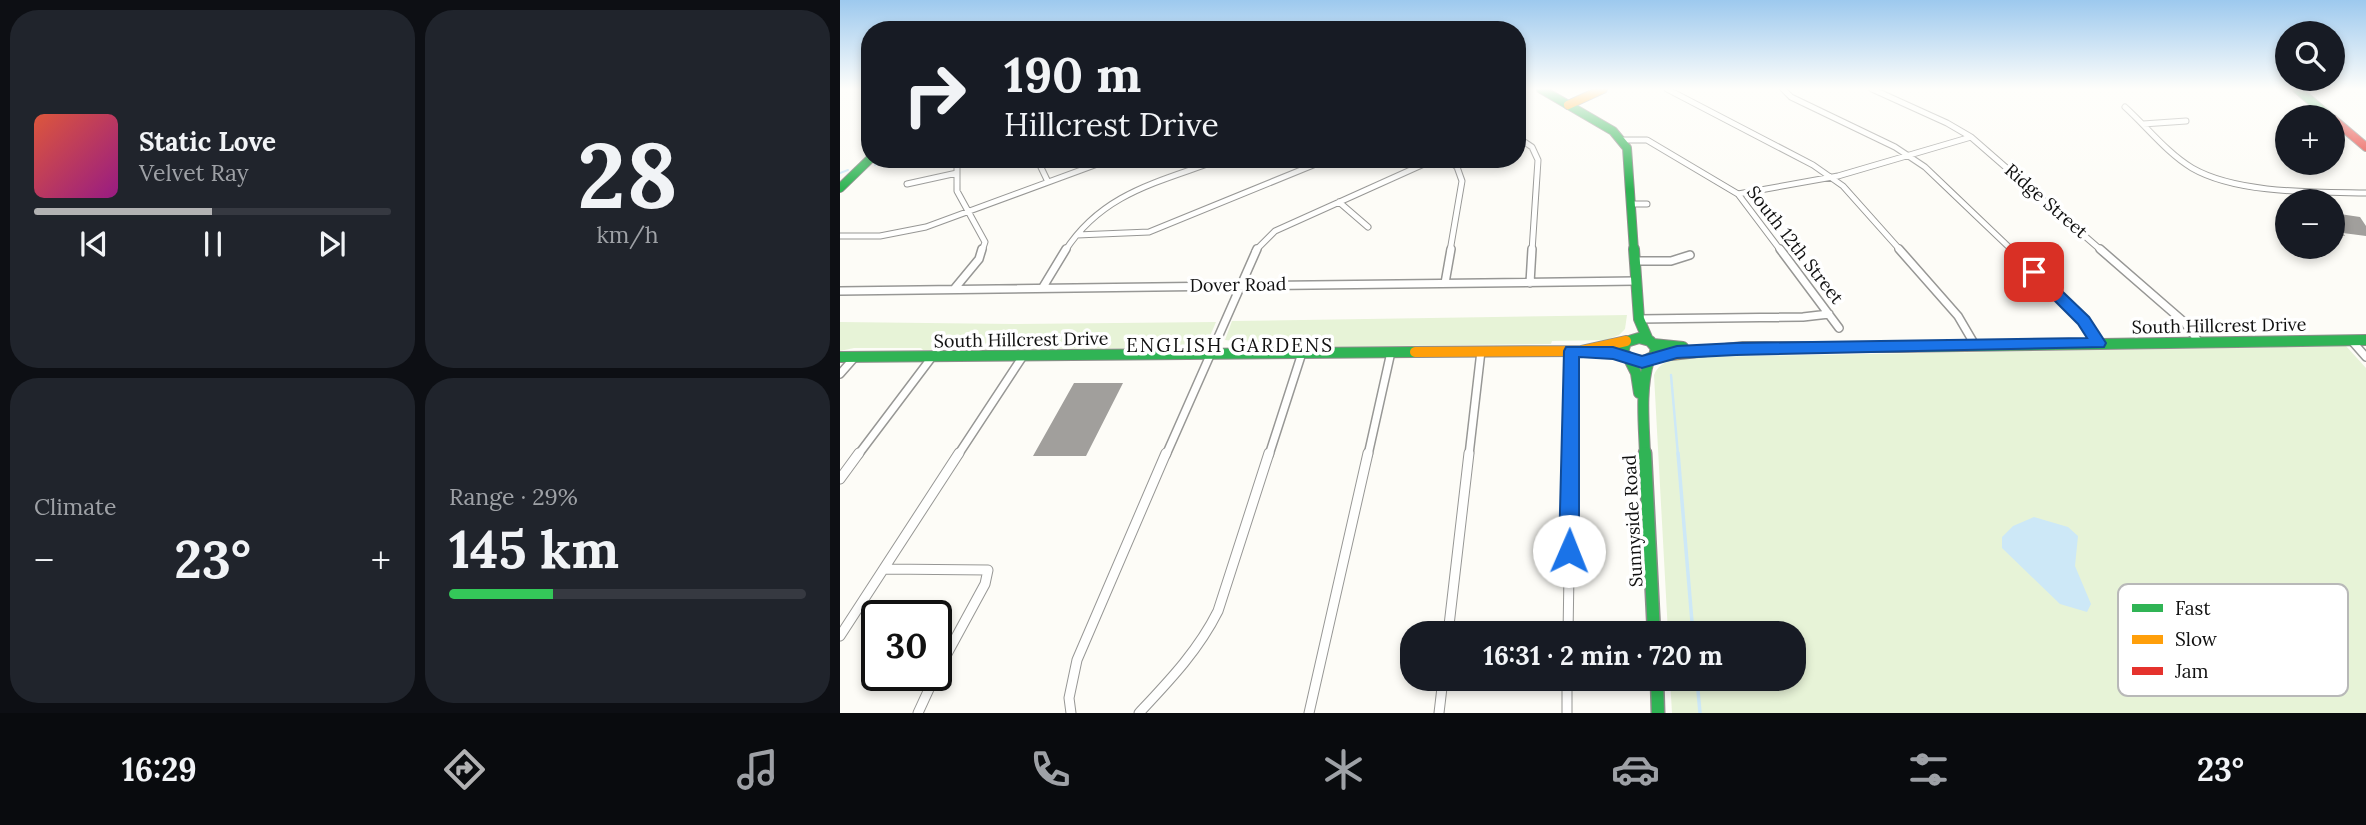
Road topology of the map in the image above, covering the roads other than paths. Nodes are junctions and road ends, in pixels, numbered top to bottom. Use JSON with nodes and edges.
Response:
{"nodes":[{"id":1,"x":1595,"y":122,"type":"edge"},
{"id":2,"x":1729,"y":122,"type":"edge"},
{"id":3,"x":1842,"y":122,"type":"edge"},
{"id":4,"x":1945,"y":122,"type":"edge"},
{"id":5,"x":2168,"y":122,"type":"edge"},
{"id":6,"x":2143,"y":124,"type":"joint"},
{"id":7,"x":2345,"y":129,"type":"edge"},
{"id":8,"x":1971,"y":137,"type":"junction"},
{"id":9,"x":1623,"y":140,"type":"junction"},
{"id":10,"x":1526,"y":143,"type":"edge"},
{"id":11,"x":2366,"y":147,"type":"edge"},
{"id":12,"x":1909,"y":155,"type":"junction"},
{"id":13,"x":861,"y":168,"type":"edge"},
{"id":14,"x":957,"y":168,"type":"edge"},
{"id":15,"x":1041,"y":168,"type":"edge"},
{"id":16,"x":1080,"y":168,"type":"edge"},
{"id":17,"x":1198,"y":168,"type":"edge"},
{"id":18,"x":1306,"y":168,"type":"edge"},
{"id":19,"x":1415,"y":168,"type":"edge"},
{"id":20,"x":1457,"y":168,"type":"edge"},
{"id":21,"x":957,"y":173,"type":"junction"},
{"id":22,"x":1832,"y":177,"type":"junction"},
{"id":23,"x":1048,"y":182,"type":"junction"},
{"id":24,"x":907,"y":184,"type":"dead end"},
{"id":25,"x":840,"y":188,"type":"edge"},
{"id":26,"x":2366,"y":193,"type":"edge"},
{"id":27,"x":1738,"y":194,"type":"junction"},
{"id":28,"x":1339,"y":202,"type":"junction"},
{"id":29,"x":1632,"y":204,"type":"junction"},
{"id":30,"x":1647,"y":204,"type":"dead end"},
{"id":31,"x":968,"y":212,"type":"junction"},
{"id":32,"x":1368,"y":228,"type":"dead end"},
{"id":33,"x":1077,"y":235,"type":"junction"},
{"id":34,"x":842,"y":238,"type":"edge"},
{"id":35,"x":1689,"y":255,"type":"dead end"},
{"id":36,"x":1635,"y":261,"type":"junction"},
{"id":37,"x":1636,"y":281,"type":"junction"},
{"id":38,"x":1445,"y":283,"type":"junction"},
{"id":39,"x":1530,"y":283,"type":"junction"},
{"id":40,"x":1240,"y":285,"type":"junction"},
{"id":41,"x":1043,"y":287,"type":"junction"},
{"id":42,"x":955,"y":288,"type":"junction"},
{"id":43,"x":840,"y":291,"type":"edge"},
{"id":44,"x":1829,"y":314,"type":"junction"},
{"id":45,"x":1639,"y":319,"type":"junction"},
{"id":46,"x":1839,"y":328,"type":"dead end"},
{"id":47,"x":2351,"y":340,"type":"junction"},
{"id":48,"x":2366,"y":340,"type":"edge"},
{"id":49,"x":1627,"y":341,"type":"junction"},
{"id":50,"x":1651,"y":342,"type":"junction"},
{"id":51,"x":2199,"y":342,"type":"junction"},
{"id":52,"x":2098,"y":343,"type":"junction"},
{"id":53,"x":1975,"y":345,"type":"junction"},
{"id":54,"x":1736,"y":349,"type":"junction"},
{"id":55,"x":1481,"y":351,"type":"junction"},
{"id":56,"x":1576,"y":351,"type":"junction"},
{"id":57,"x":1391,"y":352,"type":"junction"},
{"id":58,"x":1302,"y":353,"type":"junction"},
{"id":59,"x":1209,"y":354,"type":"junction"},
{"id":60,"x":1023,"y":356,"type":"junction"},
{"id":61,"x":840,"y":357,"type":"edge"},
{"id":62,"x":855,"y":357,"type":"junction"},
{"id":63,"x":932,"y":357,"type":"junction"},
{"id":64,"x":1627,"y":357,"type":"junction"},
{"id":65,"x":2366,"y":357,"type":"edge"},
{"id":66,"x":1651,"y":358,"type":"junction"},
{"id":67,"x":840,"y":374,"type":"edge"},
{"id":68,"x":1643,"y":408,"type":"junction"},
{"id":69,"x":840,"y":479,"type":"edge"},
{"id":70,"x":884,"y":569,"type":"junction"},
{"id":71,"x":1450,"y":621,"type":"edge"},
{"id":72,"x":1568,"y":621,"type":"edge"},
{"id":73,"x":1653,"y":621,"type":"edge"},
{"id":74,"x":840,"y":636,"type":"edge"},
{"id":75,"x":952,"y":645,"type":"edge"},
{"id":76,"x":928,"y":691,"type":"edge"},
{"id":77,"x":1442,"y":691,"type":"edge"},
{"id":78,"x":1567,"y":691,"type":"edge"},
{"id":79,"x":1657,"y":691,"type":"edge"},
{"id":80,"x":918,"y":713,"type":"edge"},
{"id":81,"x":1071,"y":713,"type":"edge"},
{"id":82,"x":1139,"y":713,"type":"edge"},
{"id":83,"x":1310,"y":713,"type":"edge"},
{"id":84,"x":1439,"y":713,"type":"edge"},
{"id":85,"x":1567,"y":713,"type":"edge"},
{"id":86,"x":1658,"y":713,"type":"edge"}],
"edges":[{"from":1,"to":9,"type":"street","name":"South 12th Street"},
{"from":2,"to":22,"type":"street"},
{"from":3,"to":12,"type":"street"},
{"from":4,"to":8,"type":"street","name":"Ridge Street"},
{"from":5,"to":6,"type":"street"},
{"from":6,"to":26,"type":"street"},
{"from":7,"to":11,"type":"street"},
{"from":8,"to":12,"type":"street"},
{"from":8,"to":51,"type":"street","name":"Ridge Street"},
{"from":9,"to":27,"type":"street","name":"South 12th Street"},
{"from":9,"to":29,"type":"street"},
{"from":10,"to":39,"type":"street"},
{"from":12,"to":22,"type":"street"},
{"from":12,"to":52,"type":"street"},
{"from":13,"to":25,"type":"street"},
{"from":14,"to":21,"type":"street"},
{"from":15,"to":23,"type":"street"},
{"from":16,"to":23,"type":"street"},
{"from":17,"to":33,"type":"street"},
{"from":18,"to":33,"type":"street"},
{"from":19,"to":28,"type":"street"},
{"from":20,"to":38,"type":"street"},
{"from":21,"to":24,"type":"street"},
{"from":21,"to":31,"type":"street"},
{"from":22,"to":27,"type":"street"},
{"from":22,"to":53,"type":"street"},
{"from":23,"to":31,"type":"street"},
{"from":27,"to":44,"type":"street","name":"South 12th Street"},
{"from":28,"to":32,"type":"street"},
{"from":28,"to":40,"type":"street"},
{"from":29,"to":30,"type":"street"},
{"from":29,"to":36,"type":"street"},
{"from":31,"to":34,"type":"street"},
{"from":31,"to":42,"type":"street"},
{"from":33,"to":41,"type":"street"},
{"from":35,"to":36,"type":"street"},
{"from":36,"to":37,"type":"street"},
{"from":37,"to":39,"type":"street","name":"Dover Road"},
{"from":37,"to":45,"type":"street"},
{"from":38,"to":39,"type":"street","name":"Dover Road"},
{"from":38,"to":40,"type":"street","name":"Dover Road"},
{"from":40,"to":41,"type":"street","name":"Dover Road"},
{"from":40,"to":59,"type":"street"},
{"from":41,"to":42,"type":"street","name":"Dover Road"},
{"from":42,"to":43,"type":"street","name":"Dover Road"},
{"from":44,"to":45,"type":"street"},
{"from":44,"to":46,"type":"street","name":"South 12th Street"},
{"from":45,"to":49,"type":"street"},
{"from":45,"to":50,"type":"street"},
{"from":47,"to":48,"type":"street","name":"South Hillcrest Drive"},
{"from":47,"to":51,"type":"street","name":"South Hillcrest Drive"},
{"from":47,"to":65,"type":"street"},
{"from":49,"to":50,"type":"street"},
{"from":49,"to":56,"type":"street"},
{"from":49,"to":64,"type":"street"},
{"from":50,"to":54,"type":"street"},
{"from":50,"to":66,"type":"street"},
{"from":51,"to":52,"type":"street","name":"South Hillcrest Drive"},
{"from":52,"to":53,"type":"street","name":"South Hillcrest Drive"},
{"from":53,"to":54,"type":"street","name":"South Hillcrest Drive"},
{"from":54,"to":66,"type":"street"},
{"from":55,"to":56,"type":"street","name":"South Hillcrest Drive"},
{"from":55,"to":57,"type":"street","name":"South Hillcrest Drive"},
{"from":55,"to":71,"type":"street"},
{"from":56,"to":64,"type":"street"},
{"from":56,"to":72,"type":"street"},
{"from":57,"to":58,"type":"street","name":"South Hillcrest Drive"},
{"from":57,"to":83,"type":"street"},
{"from":58,"to":59,"type":"street","name":"South Hillcrest Drive"},
{"from":58,"to":82,"type":"street"},
{"from":59,"to":60,"type":"street","name":"South Hillcrest Drive"},
{"from":59,"to":81,"type":"street"},
{"from":60,"to":63,"type":"street","name":"South Hillcrest Drive"},
{"from":60,"to":70,"type":"street"},
{"from":61,"to":62,"type":"street","name":"South Hillcrest Drive"},
{"from":62,"to":63,"type":"street","name":"South Hillcrest Drive"},
{"from":62,"to":67,"type":"street"},
{"from":63,"to":69,"type":"street"},
{"from":64,"to":66,"type":"street"},
{"from":64,"to":68,"type":"street","name":"Sunnyside Road"},
{"from":66,"to":68,"type":"street","name":"Sunnyside Road"},
{"from":68,"to":73,"type":"street","name":"Sunnyside Road"},
{"from":70,"to":74,"type":"street"},
{"from":70,"to":75,"type":"street"},
{"from":76,"to":80,"type":"street"},
{"from":77,"to":84,"type":"street"},
{"from":78,"to":85,"type":"street"},
{"from":79,"to":86,"type":"street"}]}
